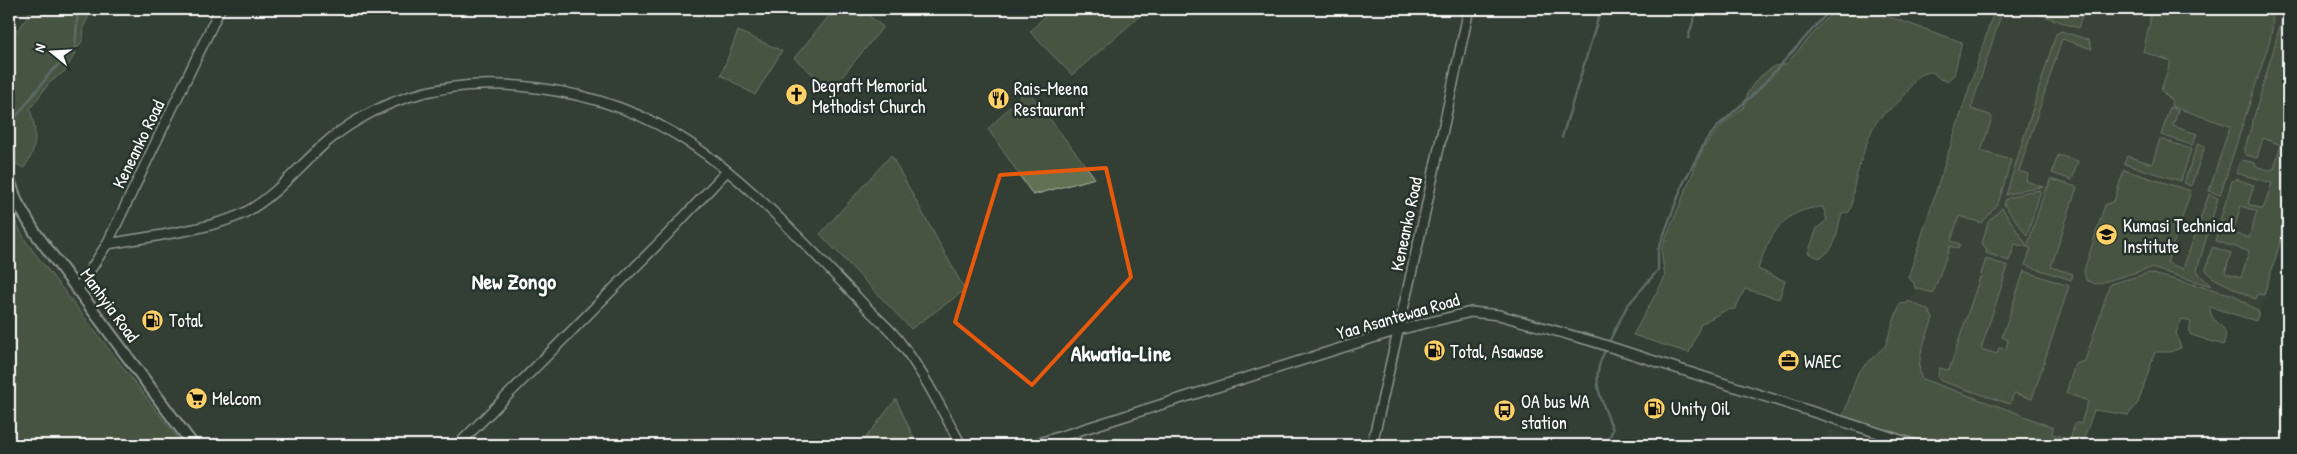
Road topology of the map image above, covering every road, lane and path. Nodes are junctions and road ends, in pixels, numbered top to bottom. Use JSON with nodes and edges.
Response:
{"nodes":[{"id":1,"x":220,"y":9,"type":"edge"},
{"id":2,"x":1469,"y":9,"type":"edge"},
{"id":3,"x":727,"y":171,"type":"junction"},
{"id":4,"x":9,"y":180,"type":"edge"},
{"id":5,"x":107,"y":244,"type":"junction"},
{"id":6,"x":78,"y":289,"type":"junction"},
{"id":7,"x":1398,"y":330,"type":"junction"},
{"id":8,"x":192,"y":445,"type":"edge"},
{"id":9,"x":458,"y":445,"type":"edge"},
{"id":10,"x":961,"y":445,"type":"edge"},
{"id":11,"x":1033,"y":445,"type":"edge"},
{"id":12,"x":1372,"y":445,"type":"edge"},
{"id":13,"x":1916,"y":445,"type":"edge"}],
"edges":[{"from":1,"to":5,"type":"street","name":"Keneanko Road"},
{"from":2,"to":7,"type":"street","name":"Keneanko Road"},
{"from":3,"to":5,"type":"street"},
{"from":3,"to":9,"type":"street"},
{"from":3,"to":10,"type":"street"},
{"from":4,"to":6,"type":"main road","name":"Manhyia Road"},
{"from":5,"to":6,"type":"street","name":"Keneanko Road"},
{"from":6,"to":8,"type":"main road","name":"Manhyia Road"},
{"from":7,"to":11,"type":"street","name":"Yaa Asantewaa Road"},
{"from":7,"to":12,"type":"street","name":"Keneanko Road"},
{"from":7,"to":13,"type":"street","name":"Yaa Asantewaa Road"}]}
